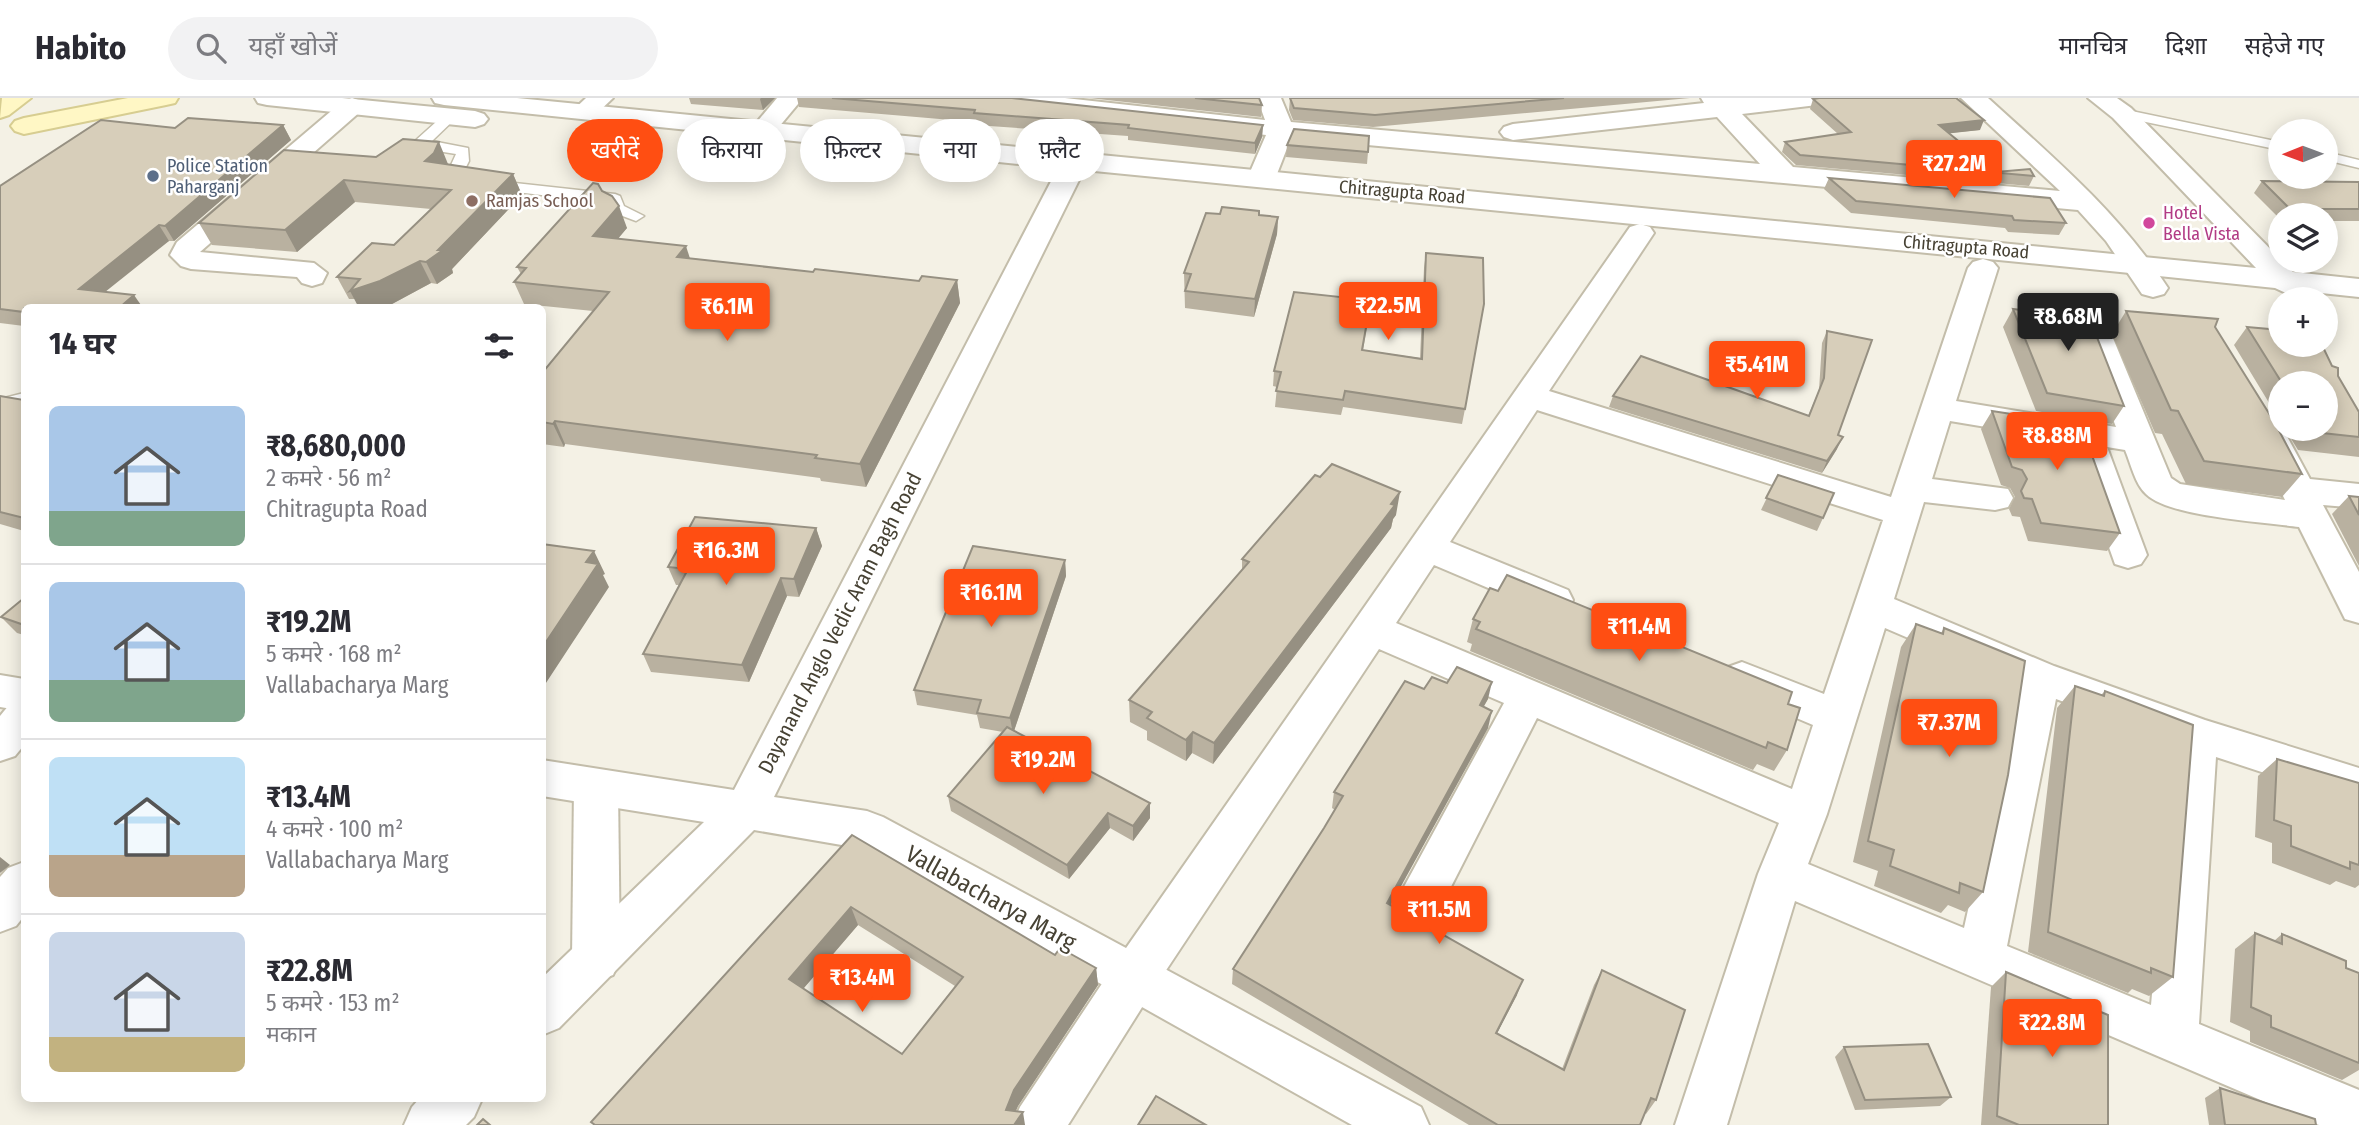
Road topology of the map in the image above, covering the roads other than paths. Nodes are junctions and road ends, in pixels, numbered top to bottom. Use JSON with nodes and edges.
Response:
{"nodes":[{"id":1,"x":19,"y":98,"type":"edge"},
{"id":2,"x":68,"y":98,"type":"edge"},
{"id":3,"x":166,"y":98,"type":"edge"},
{"id":4,"x":267,"y":98,"type":"edge"},
{"id":5,"x":792,"y":98,"type":"edge"},
{"id":6,"x":995,"y":98,"type":"edge"},
{"id":7,"x":1817,"y":98,"type":"edge"},
{"id":8,"x":1973,"y":98,"type":"edge"},
{"id":9,"x":1297,"y":99,"type":"edge"},
{"id":10,"x":1034,"y":100,"type":"edge"},
{"id":11,"x":1270,"y":100,"type":"edge"},
{"id":12,"x":1121,"y":104,"type":"edge"},
{"id":13,"x":1718,"y":104,"type":"edge"},
{"id":14,"x":592,"y":105,"type":"edge"},
{"id":15,"x":352,"y":106,"type":"junction"},
{"id":16,"x":2111,"y":106,"type":"edge"},
{"id":17,"x":447,"y":107,"type":"edge"},
{"id":18,"x":0,"y":110,"type":"edge"},
{"id":19,"x":693,"y":119,"type":"edge"},
{"id":20,"x":774,"y":119,"type":"edge"},
{"id":21,"x":24,"y":126,"type":"junction"},
{"id":22,"x":1281,"y":129,"type":"junction"},
{"id":23,"x":786,"y":132,"type":"edge"},
{"id":24,"x":0,"y":142,"type":"edge"},
{"id":25,"x":1428,"y":142,"type":"junction"},
{"id":26,"x":2268,"y":143,"type":"edge"},
{"id":27,"x":418,"y":146,"type":"junction"},
{"id":28,"x":401,"y":155,"type":"edge"},
{"id":29,"x":2338,"y":159,"type":"edge"},
{"id":30,"x":1015,"y":163,"type":"edge"},
{"id":31,"x":2359,"y":164,"type":"edge"},
{"id":32,"x":1015,"y":167,"type":"edge"},
{"id":33,"x":1104,"y":172,"type":"edge"},
{"id":34,"x":1783,"y":173,"type":"junction"},
{"id":35,"x":1261,"y":179,"type":"junction"},
{"id":36,"x":1064,"y":182,"type":"edge"},
{"id":37,"x":2085,"y":202,"type":"junction"},
{"id":38,"x":636,"y":216,"type":"dead end"},
{"id":39,"x":1640,"y":233,"type":"dead end"},
{"id":40,"x":1983,"y":268,"type":"dead end"},
{"id":41,"x":2146,"y":275,"type":"junction"},
{"id":42,"x":313,"y":277,"type":"dead end"},
{"id":43,"x":2283,"y":287,"type":"edge"},
{"id":44,"x":2359,"y":288,"type":"edge"},
{"id":45,"x":2268,"y":290,"type":"edge"},
{"id":46,"x":2338,"y":290,"type":"edge"},
{"id":47,"x":2338,"y":306,"type":"edge"},
{"id":48,"x":2359,"y":308,"type":"edge"},
{"id":49,"x":2094,"y":331,"type":"edge"},
{"id":50,"x":1529,"y":396,"type":"junction"},
{"id":51,"x":21,"y":400,"type":"edge"},
{"id":52,"x":2251,"y":404,"type":"edge"},
{"id":53,"x":0,"y":405,"type":"edge"},
{"id":54,"x":1937,"y":408,"type":"junction"},
{"id":55,"x":2085,"y":432,"type":"junction"},
{"id":56,"x":2136,"y":441,"type":"junction"},
{"id":57,"x":2359,"y":496,"type":"edge"},
{"id":58,"x":1995,"y":498,"type":"dead end"},
{"id":59,"x":1906,"y":501,"type":"junction"},
{"id":60,"x":2306,"y":503,"type":"junction"},
{"id":61,"x":1426,"y":547,"type":"junction"},
{"id":62,"x":2128,"y":555,"type":"dead end"},
{"id":63,"x":1872,"y":606,"type":"junction"},
{"id":64,"x":2359,"y":609,"type":"edge"},
{"id":65,"x":1591,"y":615,"type":"edge"},
{"id":66,"x":1371,"y":629,"type":"junction"},
{"id":67,"x":1704,"y":662,"type":"edge"},
{"id":68,"x":2040,"y":677,"type":"junction"},
{"id":69,"x":0,"y":691,"type":"edge"},
{"id":70,"x":21,"y":694,"type":"edge"},
{"id":71,"x":1528,"y":696,"type":"junction"},
{"id":72,"x":1836,"y":717,"type":"junction"},
{"id":73,"x":21,"y":720,"type":"edge"},
{"id":74,"x":2197,"y":734,"type":"junction"},
{"id":75,"x":0,"y":744,"type":"edge"},
{"id":76,"x":546,"y":779,"type":"edge"},
{"id":77,"x":2359,"y":786,"type":"edge"},
{"id":78,"x":596,"y":787,"type":"junction"},
{"id":79,"x":745,"y":811,"type":"junction"},
{"id":80,"x":1805,"y":814,"type":"junction"},
{"id":81,"x":1781,"y":874,"type":"junction"},
{"id":82,"x":21,"y":886,"type":"edge"},
{"id":83,"x":0,"y":911,"type":"edge"},
{"id":84,"x":1415,"y":911,"type":"dead end"},
{"id":85,"x":1981,"y":957,"type":"junction"},
{"id":86,"x":596,"y":959,"type":"junction"},
{"id":87,"x":1134,"y":977,"type":"junction"},
{"id":88,"x":546,"y":1008,"type":"edge"},
{"id":89,"x":2173,"y":1036,"type":"junction"},
{"id":90,"x":453,"y":1102,"type":"edge"},
{"id":91,"x":2359,"y":1116,"type":"edge"},
{"id":92,"x":430,"y":1125,"type":"edge"},
{"id":93,"x":1038,"y":1125,"type":"edge"},
{"id":94,"x":1402,"y":1125,"type":"edge"},
{"id":95,"x":1701,"y":1125,"type":"edge"}],
"edges":[{"from":1,"to":18,"type":"main road"},
{"from":2,"to":21,"type":"main road"},
{"from":3,"to":21,"type":"main road"},
{"from":4,"to":15,"type":"street","name":"Chitragupta Road"},
{"from":5,"to":20,"type":"street"},
{"from":6,"to":10,"type":"street"},
{"from":7,"to":13,"type":"street"},
{"from":8,"to":37,"type":"street"},
{"from":9,"to":11,"type":"street"},
{"from":10,"to":12,"type":"street"},
{"from":11,"to":22,"type":"street"},
{"from":12,"to":22,"type":"street"},
{"from":13,"to":25,"type":"street"},
{"from":13,"to":34,"type":"street"},
{"from":14,"to":17,"type":"street","name":"Chitragupta Road"},
{"from":14,"to":19,"type":"street","name":"Chitragupta Road"},
{"from":15,"to":17,"type":"street","name":"Chitragupta Road"},
{"from":15,"to":42,"type":"street"},
{"from":16,"to":26,"type":"lane"},
{"from":16,"to":43,"type":"street"},
{"from":17,"to":27,"type":"lane"},
{"from":17,"to":32,"type":"street","name":"Chitragupta Road"},
{"from":21,"to":24,"type":"main road"},
{"from":22,"to":25,"type":"street"},
{"from":22,"to":35,"type":"street"},
{"from":23,"to":30,"type":"street","name":"Chitragupta Road"},
{"from":25,"to":34,"type":"street"},
{"from":27,"to":28,"type":"lane"},
{"from":27,"to":38,"type":"lane"},
{"from":29,"to":31,"type":"lane"},
{"from":33,"to":35,"type":"street","name":"Chitragupta Road"},
{"from":34,"to":37,"type":"street"},
{"from":35,"to":41,"type":"street","name":"Chitragupta Road"},
{"from":36,"to":79,"type":"street","name":"Dayanand Anglo Vedic Aram Bagh Road"},
{"from":37,"to":41,"type":"street"},
{"from":39,"to":50,"type":"street"},
{"from":40,"to":54,"type":"street"},
{"from":41,"to":45,"type":"street","name":"Chitragupta Road"},
{"from":44,"to":46,"type":"street","name":"Chitragupta Road"},
{"from":47,"to":48,"type":"street"},
{"from":49,"to":56,"type":"street"},
{"from":50,"to":59,"type":"street"},
{"from":50,"to":61,"type":"street"},
{"from":51,"to":53,"type":"lane"},
{"from":52,"to":60,"type":"street"},
{"from":54,"to":55,"type":"street"},
{"from":54,"to":59,"type":"street"},
{"from":55,"to":56,"type":"street"},
{"from":55,"to":62,"type":"street"},
{"from":56,"to":60,"type":"street"},
{"from":57,"to":60,"type":"street"},
{"from":58,"to":59,"type":"street"},
{"from":59,"to":63,"type":"street"},
{"from":60,"to":64,"type":"street"},
{"from":61,"to":65,"type":"street"},
{"from":61,"to":66,"type":"street"},
{"from":63,"to":68,"type":"street"},
{"from":63,"to":72,"type":"street"},
{"from":66,"to":71,"type":"street"},
{"from":66,"to":87,"type":"street"},
{"from":67,"to":72,"type":"street"},
{"from":68,"to":74,"type":"street"},
{"from":68,"to":85,"type":"street"},
{"from":69,"to":70,"type":"street"},
{"from":71,"to":80,"type":"street"},
{"from":71,"to":84,"type":"street"},
{"from":72,"to":80,"type":"street"},
{"from":73,"to":75,"type":"street"},
{"from":74,"to":77,"type":"street"},
{"from":74,"to":89,"type":"street"},
{"from":76,"to":78,"type":"street","name":"Vallabacharya Marg"},
{"from":78,"to":79,"type":"street","name":"Vallabacharya Marg"},
{"from":78,"to":86,"type":"street"},
{"from":79,"to":86,"type":"street","name":"Dayanand Anglo Vedic Aram Bagh Road"},
{"from":79,"to":87,"type":"street","name":"Vallabacharya Marg"},
{"from":80,"to":81,"type":"street"},
{"from":81,"to":85,"type":"street"},
{"from":81,"to":95,"type":"street"},
{"from":82,"to":83,"type":"street"},
{"from":85,"to":89,"type":"street"},
{"from":86,"to":88,"type":"street","name":"Dayanand Anglo Vedic Aram Bagh Road"},
{"from":87,"to":93,"type":"street"},
{"from":87,"to":94,"type":"street","name":"Vallabacharya Marg"},
{"from":89,"to":91,"type":"street"},
{"from":90,"to":92,"type":"street"}]}
